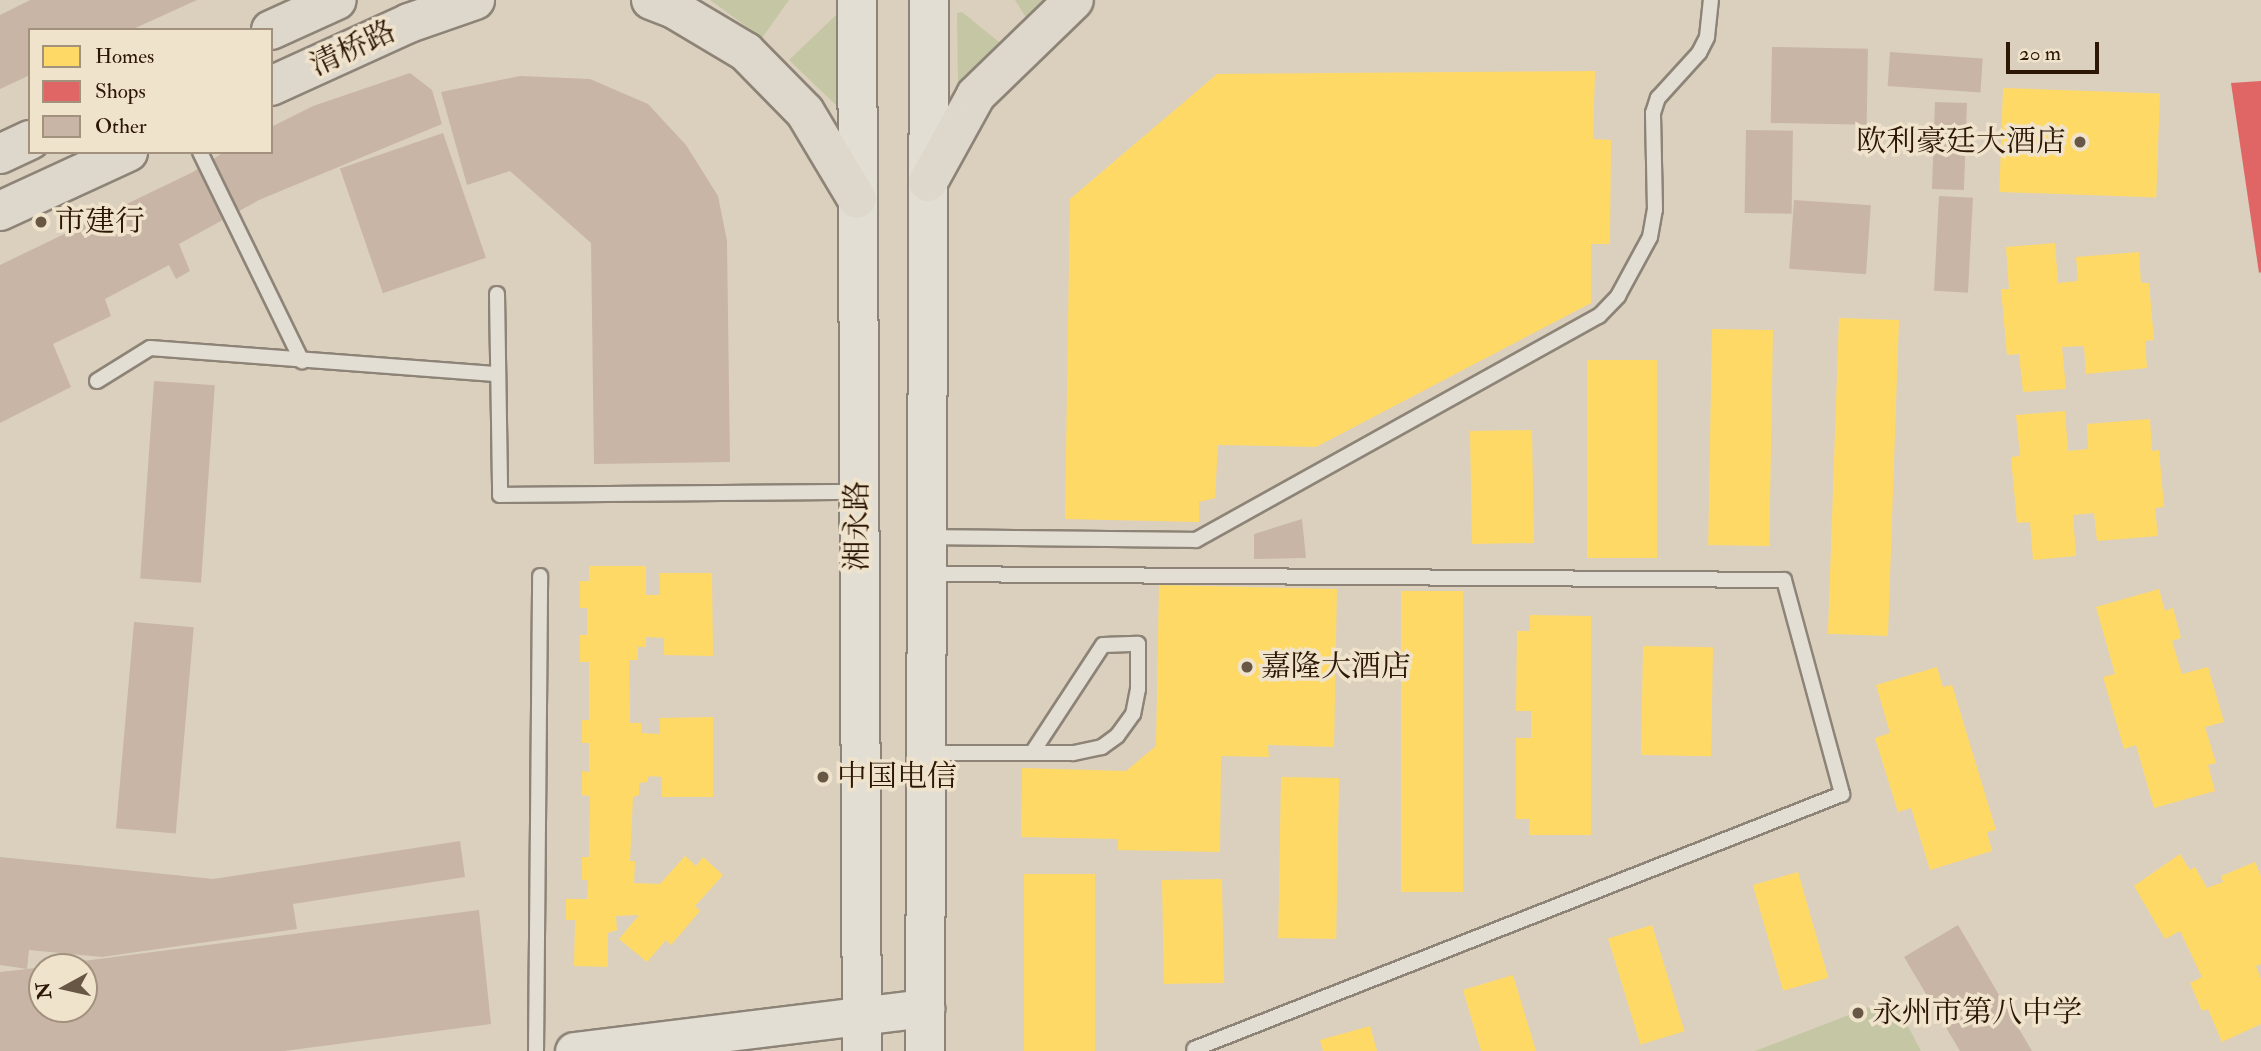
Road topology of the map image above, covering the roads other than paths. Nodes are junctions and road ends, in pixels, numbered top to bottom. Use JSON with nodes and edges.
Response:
{"nodes":[{"id":1,"x":337,"y":0,"type":"edge"},
{"id":2,"x":475,"y":0,"type":"edge"},
{"id":3,"x":651,"y":0,"type":"edge"},
{"id":4,"x":857,"y":0,"type":"edge"},
{"id":5,"x":929,"y":0,"type":"edge"},
{"id":6,"x":1074,"y":0,"type":"edge"},
{"id":7,"x":1712,"y":0,"type":"edge"},
{"id":8,"x":273,"y":29,"type":"edge"},
{"id":9,"x":273,"y":85,"type":"edge"},
{"id":10,"x":28,"y":141,"type":"edge"},
{"id":11,"x":0,"y":154,"type":"edge"},
{"id":12,"x":124,"y":154,"type":"edge"},
{"id":13,"x":202,"y":154,"type":"edge"},
{"id":14,"x":928,"y":182,"type":"junction"},
{"id":15,"x":858,"y":199,"type":"junction"},
{"id":16,"x":0,"y":211,"type":"edge"},
{"id":17,"x":497,"y":294,"type":"dead end"},
{"id":18,"x":302,"y":361,"type":"junction"},
{"id":19,"x":498,"y":374,"type":"junction"},
{"id":20,"x":97,"y":381,"type":"dead end"},
{"id":21,"x":858,"y":492,"type":"junction"},
{"id":22,"x":927,"y":555,"type":"junction"},
{"id":23,"x":540,"y":576,"type":"dead end"},
{"id":24,"x":926,"y":753,"type":"junction"},
{"id":25,"x":1032,"y":753,"type":"junction"},
{"id":26,"x":925,"y":1008,"type":"junction"},
{"id":27,"x":862,"y":1033,"type":"edge"},
{"id":28,"x":720,"y":1042,"type":"edge"},
{"id":29,"x":1194,"y":1049,"type":"dead end"},
{"id":30,"x":536,"y":1051,"type":"edge"},
{"id":31,"x":574,"y":1051,"type":"edge"},
{"id":32,"x":925,"y":1051,"type":"edge"}],
"edges":[{"from":1,"to":8,"type":"main road","name":"清桥路"},
{"from":2,"to":9,"type":"main road","name":"清桥路"},
{"from":3,"to":15,"type":"main road"},
{"from":4,"to":15,"type":"main road","name":"湘永路"},
{"from":5,"to":14,"type":"main road"},
{"from":6,"to":14,"type":"main road"},
{"from":7,"to":22,"type":"lane"},
{"from":10,"to":11,"type":"main road"},
{"from":12,"to":16,"type":"main road"},
{"from":13,"to":18,"type":"lane"},
{"from":14,"to":22,"type":"main road"},
{"from":15,"to":21,"type":"main road","name":"湘永路"},
{"from":17,"to":19,"type":"lane"},
{"from":18,"to":19,"type":"lane"},
{"from":18,"to":20,"type":"lane"},
{"from":19,"to":21,"type":"lane"},
{"from":21,"to":27,"type":"main road","name":"湘永路"},
{"from":22,"to":24,"type":"main road"},
{"from":22,"to":29,"type":"lane"},
{"from":23,"to":30,"type":"lane"},
{"from":24,"to":25,"type":"lane"},
{"from":24,"to":26,"type":"main road"},
{"from":25,"to":25,"type":"lane"},
{"from":26,"to":27,"type":"street"},
{"from":26,"to":32,"type":"main road"},
{"from":27,"to":28,"type":"street"},
{"from":28,"to":31,"type":"street"}]}
